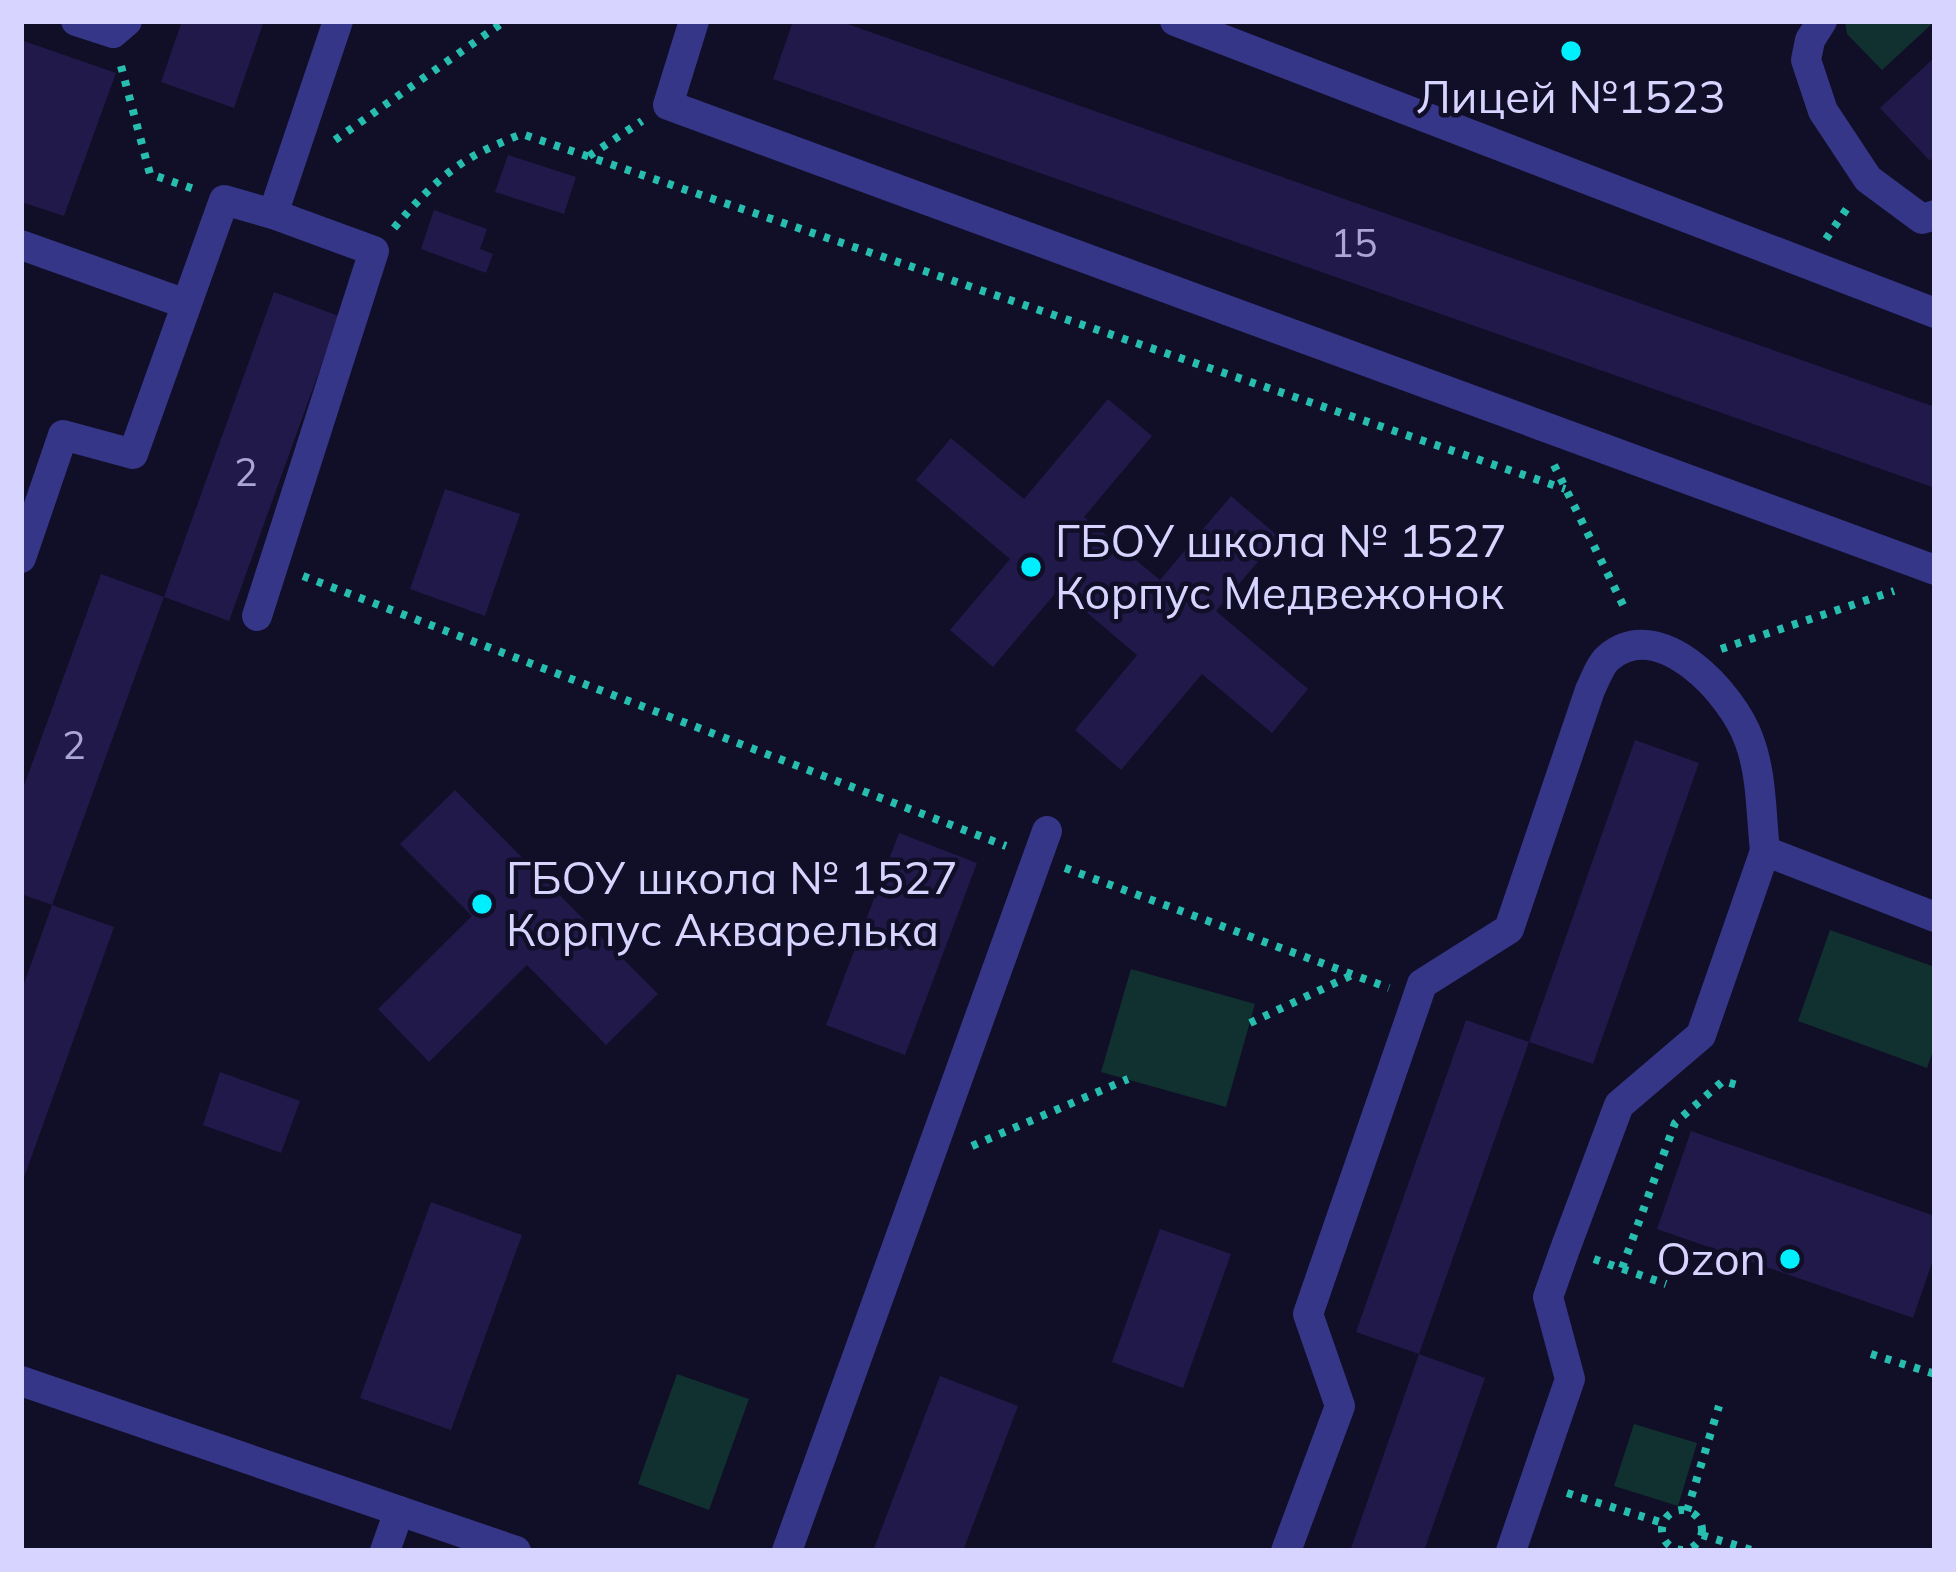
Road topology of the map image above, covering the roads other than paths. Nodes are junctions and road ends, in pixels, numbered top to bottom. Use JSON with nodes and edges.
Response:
{"nodes":[{"id":1,"x":76,"y":21,"type":"edge"},
{"id":2,"x":338,"y":21,"type":"edge"},
{"id":3,"x":694,"y":21,"type":"edge"},
{"id":4,"x":1175,"y":21,"type":"edge"},
{"id":5,"x":1822,"y":21,"type":"edge"},
{"id":6,"x":120,"y":27,"type":"edge"},
{"id":7,"x":273,"y":214,"type":"junction"},
{"id":8,"x":1935,"y":215,"type":"edge"},
{"id":9,"x":21,"y":244,"type":"edge"},
{"id":10,"x":186,"y":304,"type":"junction"},
{"id":11,"x":1935,"y":314,"type":"edge"},
{"id":12,"x":21,"y":558,"type":"edge"},
{"id":13,"x":1924,"y":578,"type":"edge"},
{"id":14,"x":257,"y":616,"type":"dead end"},
{"id":15,"x":1042,"y":844,"type":"road end"},
{"id":16,"x":1765,"y":851,"type":"junction"},
{"id":17,"x":1935,"y":917,"type":"edge"},
{"id":18,"x":21,"y":1381,"type":"edge"},
{"id":19,"x":399,"y":1511,"type":"junction"},
{"id":20,"x":385,"y":1551,"type":"edge"},
{"id":21,"x":516,"y":1551,"type":"edge"},
{"id":22,"x":787,"y":1551,"type":"edge"},
{"id":23,"x":1286,"y":1551,"type":"edge"},
{"id":24,"x":1511,"y":1551,"type":"edge"}],
"edges":[{"from":1,"to":6,"type":"lane"},
{"from":2,"to":7,"type":"lane"},
{"from":3,"to":13,"type":"lane"},
{"from":4,"to":11,"type":"lane"},
{"from":5,"to":8,"type":"lane"},
{"from":7,"to":10,"type":"lane"},
{"from":7,"to":14,"type":"lane"},
{"from":9,"to":10,"type":"lane"},
{"from":10,"to":12,"type":"lane"},
{"from":15,"to":22,"type":"lane"},
{"from":16,"to":17,"type":"lane"},
{"from":16,"to":23,"type":"lane"},
{"from":16,"to":24,"type":"lane"},
{"from":18,"to":19,"type":"lane"},
{"from":19,"to":20,"type":"lane"},
{"from":19,"to":21,"type":"lane"}]}
